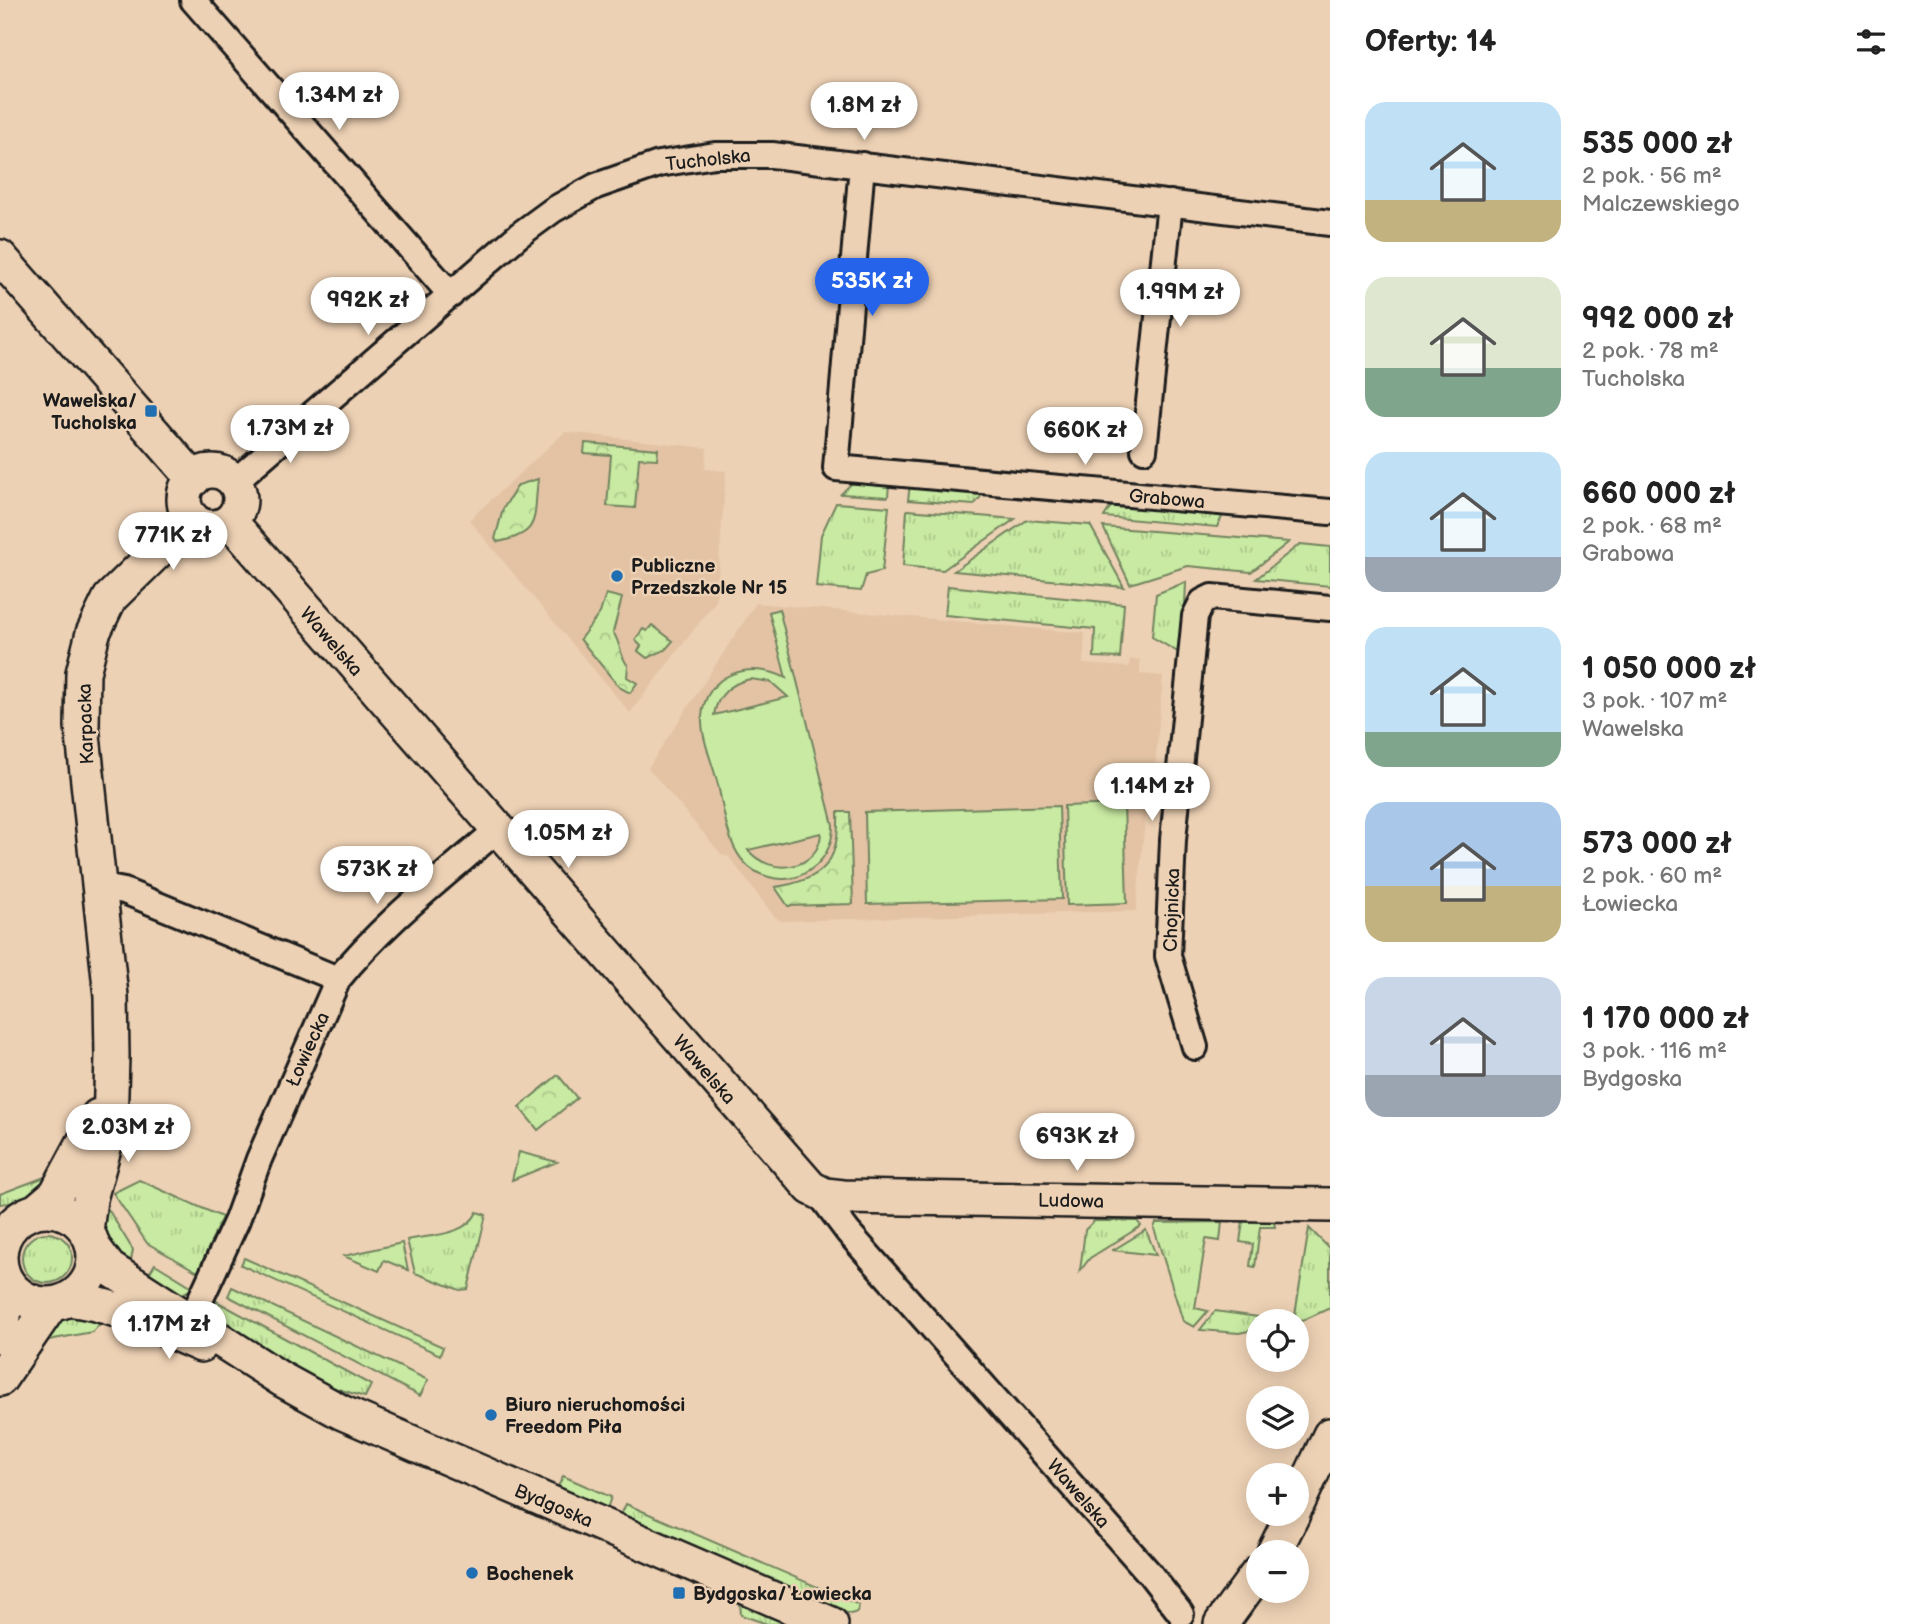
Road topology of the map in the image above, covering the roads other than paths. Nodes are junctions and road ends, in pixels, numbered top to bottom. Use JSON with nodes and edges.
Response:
{"nodes":[{"id":1,"x":193,"y":0,"type":"edge"},
{"id":2,"x":862,"y":165,"type":"junction"},
{"id":3,"x":1170,"y":203,"type":"junction"},
{"id":4,"x":1330,"y":223,"type":"edge"},
{"id":5,"x":0,"y":257,"type":"edge"},
{"id":6,"x":451,"y":295,"type":"junction"},
{"id":7,"x":1144,"y":450,"type":"dead end"},
{"id":8,"x":194,"y":478,"type":"junction"},
{"id":9,"x":234,"y":482,"type":"junction"},
{"id":10,"x":1330,"y":512,"type":"edge"},
{"id":11,"x":192,"y":518,"type":"junction"},
{"id":12,"x":230,"y":521,"type":"junction"},
{"id":13,"x":1330,"y":608,"type":"edge"},
{"id":14,"x":497,"y":830,"type":"junction"},
{"id":15,"x":99,"y":886,"type":"junction"},
{"id":16,"x":338,"y":979,"type":"junction"},
{"id":17,"x":1195,"y":1047,"type":"dead end"},
{"id":18,"x":111,"y":1092,"type":"junction"},
{"id":19,"x":818,"y":1192,"type":"junction"},
{"id":20,"x":1328,"y":1207,"type":"edge"},
{"id":21,"x":20,"y":1215,"type":"edge"},
{"id":22,"x":89,"y":1239,"type":"junction"},
{"id":23,"x":4,"y":1273,"type":"edge"},
{"id":24,"x":59,"y":1302,"type":"junction"},
{"id":25,"x":191,"y":1320,"type":"junction"},
{"id":26,"x":0,"y":1336,"type":"edge"},
{"id":27,"x":0,"y":1379,"type":"edge"},
{"id":28,"x":281,"y":1379,"type":"junction"},
{"id":29,"x":1330,"y":1435,"type":"edge"},
{"id":30,"x":1309,"y":1480,"type":"edge"},
{"id":31,"x":1246,"y":1590,"type":"edge"},
{"id":32,"x":1251,"y":1603,"type":"edge"},
{"id":33,"x":1181,"y":1614,"type":"dead end"},
{"id":34,"x":831,"y":1624,"type":"edge"},
{"id":35,"x":1221,"y":1624,"type":"edge"},
{"id":36,"x":1242,"y":1624,"type":"edge"}],
"edges":[{"from":1,"to":6,"type":"street"},
{"from":2,"to":3,"type":"street","name":"Tucholska"},
{"from":2,"to":6,"type":"street","name":"Tucholska"},
{"from":2,"to":10,"type":"street","name":"Grabowa"},
{"from":3,"to":4,"type":"street","name":"Tucholska"},
{"from":3,"to":7,"type":"street"},
{"from":5,"to":8,"type":"street"},
{"from":6,"to":9,"type":"street","name":"Tucholska"},
{"from":8,"to":9,"type":"street"},
{"from":8,"to":11,"type":"street"},
{"from":9,"to":12,"type":"street"},
{"from":11,"to":12,"type":"street"},
{"from":11,"to":15,"type":"street","name":"Karpacka"},
{"from":12,"to":14,"type":"street","name":"Wawelska"},
{"from":13,"to":17,"type":"street","name":"Chojnicka"},
{"from":14,"to":16,"type":"street","name":"Łowiecka"},
{"from":14,"to":19,"type":"street","name":"Wawelska"},
{"from":15,"to":16,"type":"street"},
{"from":15,"to":18,"type":"street","name":"Karpacka"},
{"from":16,"to":25,"type":"street","name":"Łowiecka"},
{"from":18,"to":21,"type":"street","name":"Karpacka"},
{"from":18,"to":22,"type":"street","name":"Karpacka"},
{"from":19,"to":20,"type":"street","name":"Ludowa"},
{"from":19,"to":33,"type":"street","name":"Wawelska"},
{"from":21,"to":22,"type":"street"},
{"from":21,"to":23,"type":"street"},
{"from":22,"to":24,"type":"street"},
{"from":22,"to":25,"type":"street","name":"Bydgoska"},
{"from":23,"to":24,"type":"street"},
{"from":23,"to":26,"type":"street"},
{"from":24,"to":27,"type":"street"},
{"from":24,"to":28,"type":"street","name":"Bydgoska"},
{"from":25,"to":28,"type":"street","name":"Bydgoska"},
{"from":28,"to":34,"type":"street","name":"Bydgoska"},
{"from":29,"to":30,"type":"street"},
{"from":31,"to":35,"type":"street"},
{"from":32,"to":36,"type":"street"}]}
